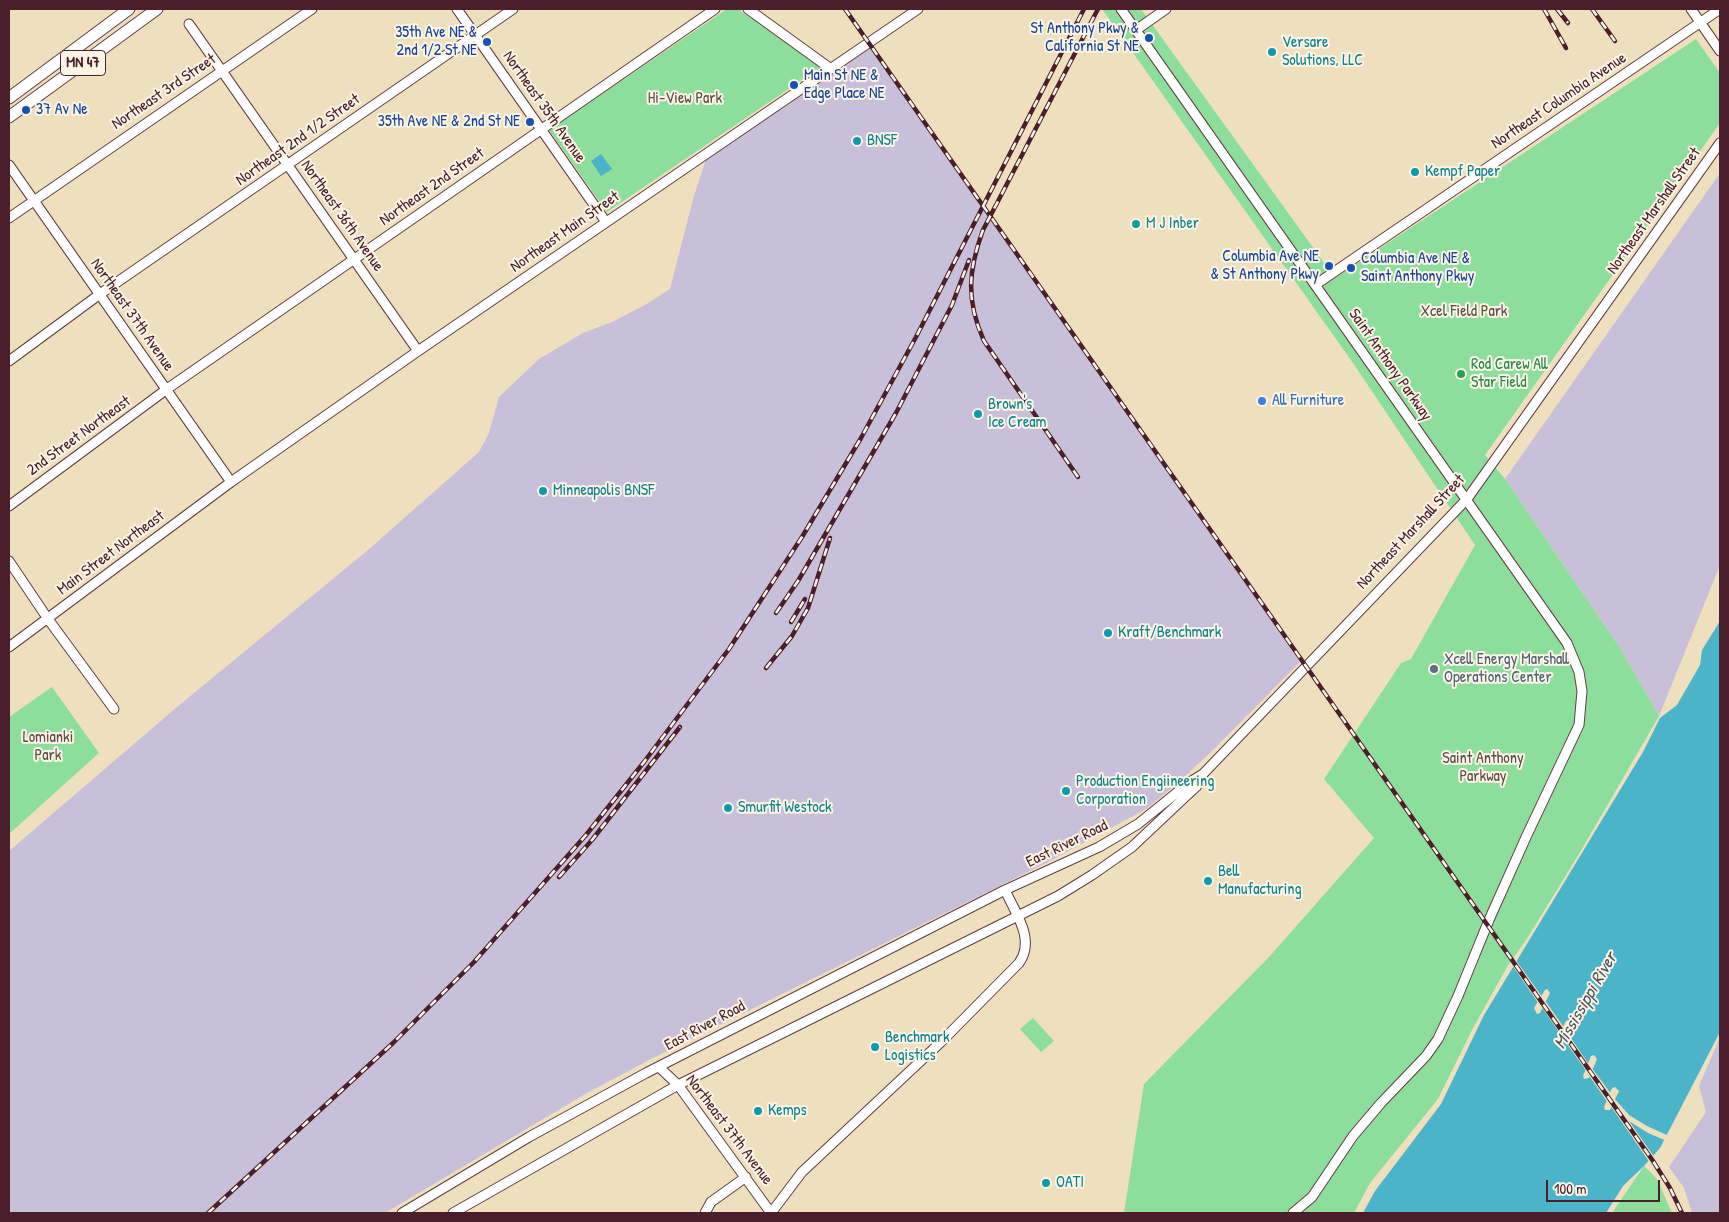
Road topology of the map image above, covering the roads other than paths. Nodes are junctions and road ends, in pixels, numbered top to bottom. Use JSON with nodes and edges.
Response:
{"nodes":[{"id":1,"x":129,"y":9,"type":"edge"},
{"id":2,"x":157,"y":9,"type":"edge"},
{"id":3,"x":312,"y":9,"type":"edge"},
{"id":4,"x":457,"y":9,"type":"edge"},
{"id":5,"x":513,"y":9,"type":"edge"},
{"id":6,"x":715,"y":9,"type":"edge"},
{"id":7,"x":748,"y":9,"type":"edge"},
{"id":8,"x":918,"y":9,"type":"edge"},
{"id":9,"x":1121,"y":9,"type":"edge"},
{"id":10,"x":1166,"y":9,"type":"edge"},
{"id":11,"x":1691,"y":9,"type":"edge"},
{"id":12,"x":1720,"y":9,"type":"edge"},
{"id":13,"x":1701,"y":23,"type":"junction"},
{"id":14,"x":189,"y":24,"type":"dead end"},
{"id":15,"x":1136,"y":30,"type":"junction"},
{"id":16,"x":475,"y":35,"type":"junction"},
{"id":17,"x":1720,"y":50,"type":"edge"},
{"id":18,"x":831,"y":68,"type":"junction"},
{"id":19,"x":221,"y":71,"type":"junction"},
{"id":20,"x":9,"y":98,"type":"edge"},
{"id":21,"x":9,"y":117,"type":"edge"},
{"id":22,"x":541,"y":130,"type":"junction"},
{"id":23,"x":1720,"y":143,"type":"edge"},
{"id":24,"x":9,"y":165,"type":"edge"},
{"id":25,"x":288,"y":165,"type":"junction"},
{"id":26,"x":33,"y":200,"type":"junction"},
{"id":27,"x":9,"y":218,"type":"edge"},
{"id":28,"x":606,"y":222,"type":"junction"},
{"id":29,"x":354,"y":260,"type":"junction"},
{"id":30,"x":1315,"y":285,"type":"junction"},
{"id":31,"x":100,"y":294,"type":"junction"},
{"id":32,"x":418,"y":351,"type":"junction"},
{"id":33,"x":9,"y":361,"type":"edge"},
{"id":34,"x":166,"y":390,"type":"junction"},
{"id":35,"x":231,"y":482,"type":"junction"},
{"id":36,"x":1467,"y":499,"type":"junction"},
{"id":37,"x":9,"y":506,"type":"edge"},
{"id":38,"x":9,"y":561,"type":"edge"},
{"id":39,"x":48,"y":619,"type":"junction"},
{"id":40,"x":9,"y":647,"type":"edge"},
{"id":41,"x":114,"y":709,"type":"dead end"},
{"id":42,"x":1203,"y":774,"type":"junction"},
{"id":43,"x":1005,"y":890,"type":"junction"},
{"id":44,"x":1017,"y":917,"type":"junction"},
{"id":45,"x":659,"y":1067,"type":"junction"},
{"id":46,"x":678,"y":1085,"type":"junction"},
{"id":47,"x":746,"y":1177,"type":"junction"},
{"id":48,"x":402,"y":1213,"type":"edge"},
{"id":49,"x":453,"y":1213,"type":"edge"},
{"id":50,"x":705,"y":1213,"type":"edge"},
{"id":51,"x":771,"y":1213,"type":"edge"},
{"id":52,"x":1293,"y":1213,"type":"edge"}],
"edges":[{"from":1,"to":20,"type":"main road","number":"MN 47"},
{"from":2,"to":21,"type":"main road","number":"MN 47"},
{"from":3,"to":19,"type":"street","name":"Northeast 3rd Street"},
{"from":4,"to":16,"type":"street","name":"Northeast 35th Avenue"},
{"from":5,"to":16,"type":"street","name":"Northeast 2nd 1/2 Street"},
{"from":6,"to":22,"type":"street","name":"Northeast 2nd Street"},
{"from":7,"to":18,"type":"street"},
{"from":8,"to":18,"type":"street","name":"Northeast Main Street"},
{"from":9,"to":15,"type":"street","name":"Saint Anthony Parkway"},
{"from":10,"to":15,"type":"street"},
{"from":11,"to":13,"type":"street"},
{"from":12,"to":13,"type":"street","name":"Northeast Columbia Avenue"},
{"from":13,"to":17,"type":"street"},
{"from":13,"to":30,"type":"street","name":"Northeast Columbia Avenue"},
{"from":14,"to":19,"type":"street","name":"Northeast 36th Avenue"},
{"from":15,"to":30,"type":"street","name":"Saint Anthony Parkway"},
{"from":16,"to":22,"type":"street","name":"Northeast 35th Avenue"},
{"from":16,"to":25,"type":"street","name":"Northeast 2nd 1/2 Street"},
{"from":18,"to":28,"type":"street","name":"Northeast Main Street"},
{"from":19,"to":25,"type":"street","name":"Northeast 36th Avenue"},
{"from":19,"to":26,"type":"street","name":"Northeast 3rd Street"},
{"from":22,"to":28,"type":"street","name":"Northeast 35th Avenue"},
{"from":22,"to":29,"type":"street","name":"Northeast 2nd Street"},
{"from":23,"to":36,"type":"street","name":"Northeast Marshall Street"},
{"from":24,"to":26,"type":"street","name":"Northeast 37th Avenue"},
{"from":25,"to":29,"type":"street","name":"Northeast 36th Avenue"},
{"from":25,"to":31,"type":"street","name":"Northeast 2nd 1/2 Street"},
{"from":26,"to":27,"type":"street","name":"Northeast 3rd Street"},
{"from":26,"to":31,"type":"street","name":"Northeast 37th Avenue"},
{"from":28,"to":32,"type":"street","name":"Northeast Main Street"},
{"from":29,"to":32,"type":"street","name":"Northeast 36th Avenue"},
{"from":29,"to":34,"type":"street","name":"Northeast 2nd Street"},
{"from":30,"to":36,"type":"street","name":"Saint Anthony Parkway"},
{"from":31,"to":33,"type":"street","name":"Northeast 2nd 1/2 Street"},
{"from":31,"to":34,"type":"street","name":"Northeast 37th Avenue"},
{"from":32,"to":35,"type":"street","name":"Northeast Main Street"},
{"from":34,"to":35,"type":"street","name":"Northeast 37th Avenue"},
{"from":34,"to":37,"type":"street","name":"2nd Street Northeast"},
{"from":35,"to":39,"type":"street","name":"Main Street Northeast"},
{"from":36,"to":42,"type":"street","name":"Northeast Marshall Street"},
{"from":36,"to":52,"type":"street","name":"Saint Anthony Parkway"},
{"from":38,"to":39,"type":"street"},
{"from":39,"to":40,"type":"street","name":"Main Street Northeast"},
{"from":39,"to":41,"type":"street"},
{"from":42,"to":43,"type":"street","name":"East River Road"},
{"from":42,"to":44,"type":"street","name":"East River Road"},
{"from":43,"to":44,"type":"street"},
{"from":43,"to":45,"type":"street","name":"East River Road"},
{"from":44,"to":46,"type":"street","name":"East River Road"},
{"from":44,"to":51,"type":"street"},
{"from":45,"to":46,"type":"street","name":"Northeast 37th Avenue"},
{"from":45,"to":48,"type":"street","name":"East River Road"},
{"from":46,"to":47,"type":"street","name":"Northeast 37th Avenue"},
{"from":46,"to":49,"type":"street","name":"East River Road"},
{"from":47,"to":50,"type":"street"},
{"from":47,"to":51,"type":"street","name":"Northeast 37th Avenue"}]}
